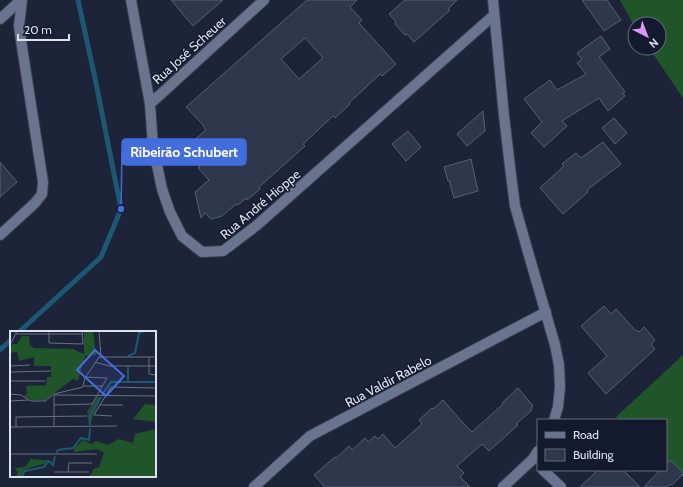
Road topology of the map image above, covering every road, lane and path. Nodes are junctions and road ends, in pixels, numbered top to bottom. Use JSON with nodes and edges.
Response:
{"nodes":[{"id":1,"x":22,"y":0,"type":"edge"},
{"id":2,"x":131,"y":0,"type":"edge"},
{"id":3,"x":264,"y":0,"type":"edge"},
{"id":4,"x":493,"y":0,"type":"edge"},
{"id":5,"x":494,"y":15,"type":"junction"},
{"id":6,"x":0,"y":19,"type":"edge"},
{"id":7,"x":150,"y":104,"type":"junction"},
{"id":8,"x":0,"y":234,"type":"edge"},
{"id":9,"x":546,"y":312,"type":"junction"},
{"id":10,"x":554,"y":419,"type":"edge"},
{"id":11,"x":536,"y":458,"type":"edge"},
{"id":12,"x":544,"y":471,"type":"edge"},
{"id":13,"x":254,"y":487,"type":"edge"},
{"id":14,"x":503,"y":487,"type":"edge"},
{"id":15,"x":561,"y":487,"type":"edge"}],
"edges":[{"from":1,"to":6,"type":"street"},
{"from":1,"to":8,"type":"street"},
{"from":2,"to":7,"type":"street","name":"Rua André Hioppe"},
{"from":3,"to":7,"type":"street","name":"Rua José Scheuer"},
{"from":4,"to":5,"type":"street"},
{"from":5,"to":7,"type":"street","name":"Rua André Hioppe"},
{"from":5,"to":9,"type":"street"},
{"from":9,"to":10,"type":"street"},
{"from":9,"to":13,"type":"street","name":"Rua Valdir Rabelo"},
{"from":11,"to":14,"type":"street"},
{"from":12,"to":15,"type":"street"}]}
